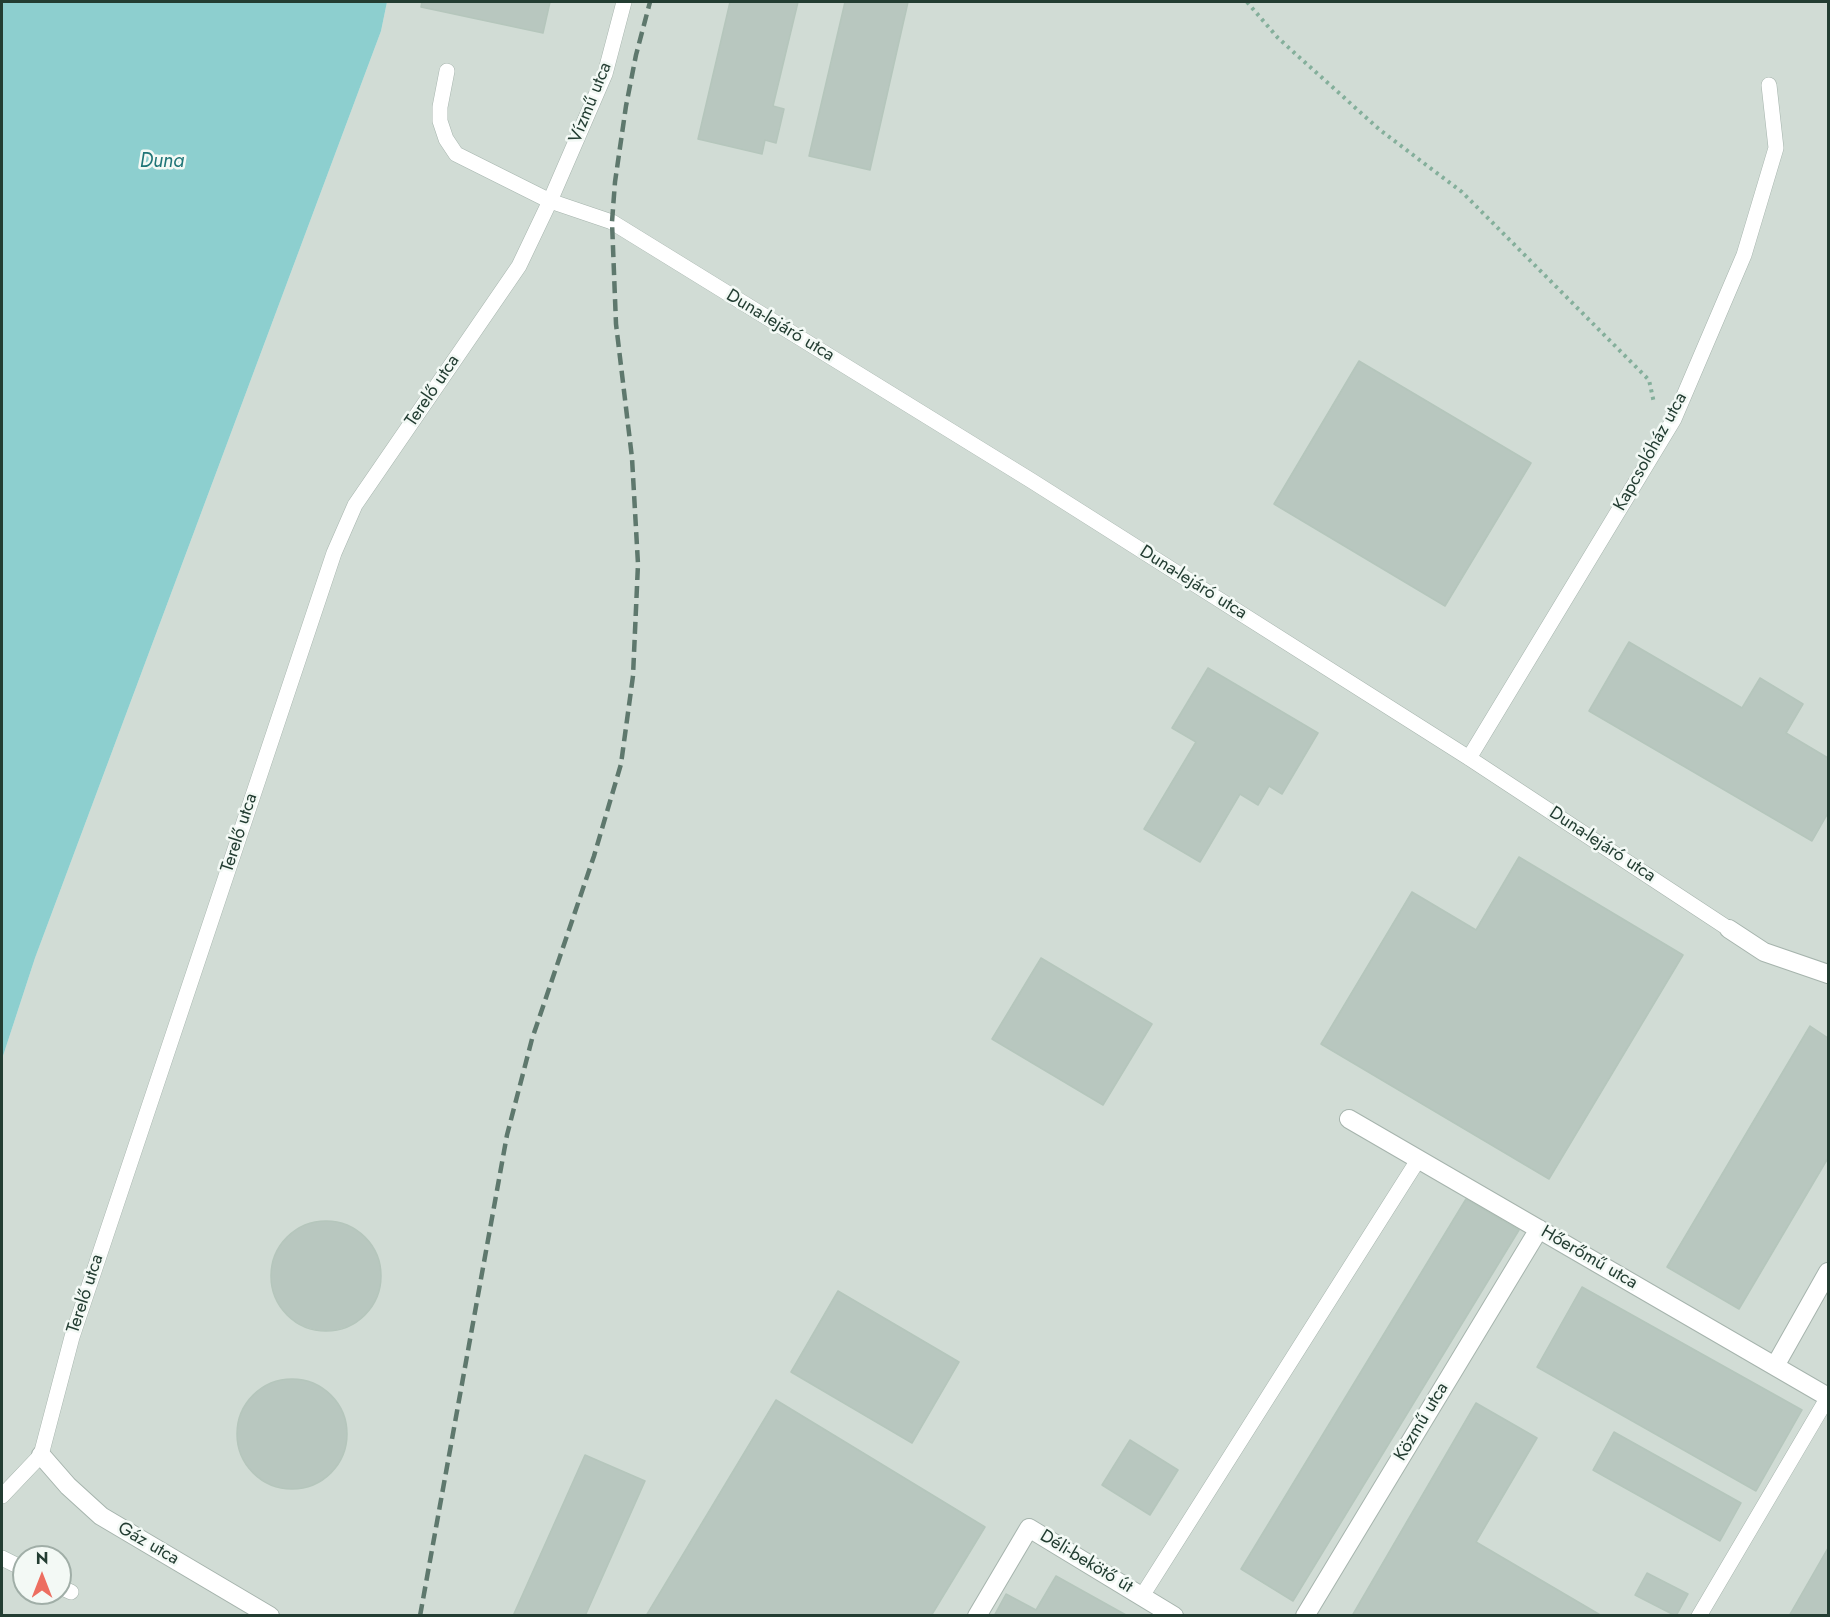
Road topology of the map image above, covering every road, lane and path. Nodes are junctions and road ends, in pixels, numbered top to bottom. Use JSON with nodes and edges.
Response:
{"nodes":[{"id":1,"x":624,"y":2,"type":"edge"},
{"id":2,"x":1247,"y":2,"type":"edge"},
{"id":3,"x":447,"y":71,"type":"dead end"},
{"id":4,"x":1768,"y":85,"type":"dead end"},
{"id":5,"x":550,"y":201,"type":"junction"},
{"id":6,"x":1662,"y":438,"type":"junction"},
{"id":7,"x":1469,"y":758,"type":"junction"},
{"id":8,"x":1729,"y":929,"type":"joint"},
{"id":9,"x":1828,"y":974,"type":"edge"},
{"id":10,"x":1349,"y":1119,"type":"dead end"},
{"id":11,"x":1418,"y":1160,"type":"junction"},
{"id":12,"x":1539,"y":1229,"type":"junction"},
{"id":13,"x":1828,"y":1272,"type":"edge"},
{"id":14,"x":1775,"y":1365,"type":"junction"},
{"id":15,"x":1828,"y":1397,"type":"edge"},
{"id":16,"x":41,"y":1455,"type":"junction"},
{"id":17,"x":2,"y":1496,"type":"edge"},
{"id":18,"x":1142,"y":1596,"type":"junction"},
{"id":19,"x":270,"y":1616,"type":"edge"},
{"id":20,"x":977,"y":1616,"type":"edge"},
{"id":21,"x":1174,"y":1616,"type":"edge"},
{"id":22,"x":1305,"y":1616,"type":"edge"},
{"id":23,"x":1699,"y":1616,"type":"edge"}],
"edges":[{"from":1,"to":5,"type":"lane","name":"Vízmű utca"},
{"from":2,"to":6,"type":"path"},
{"from":3,"to":5,"type":"lane","name":"Duna-lejáró utca"},
{"from":4,"to":6,"type":"lane","name":"Kapcsolóház utca"},
{"from":5,"to":7,"type":"lane","name":"Duna-lejáró utca"},
{"from":5,"to":16,"type":"lane","name":"Terelő utca"},
{"from":6,"to":7,"type":"lane","name":"Kapcsolóház utca"},
{"from":7,"to":8,"type":"lane","name":"Duna-lejáró utca"},
{"from":8,"to":9,"type":"street","name":"Duna-lejáró utca"},
{"from":10,"to":11,"type":"street","name":"Hőerőmű utca"},
{"from":11,"to":12,"type":"street","name":"Hőerőmű utca"},
{"from":11,"to":18,"type":"lane"},
{"from":12,"to":14,"type":"street","name":"Hőerőmű utca"},
{"from":12,"to":22,"type":"street","name":"Közmű utca"},
{"from":13,"to":14,"type":"street"},
{"from":14,"to":15,"type":"street","name":"Hőerőmű utca"},
{"from":15,"to":23,"type":"lane"},
{"from":16,"to":17,"type":"lane","name":"Terelő utca"},
{"from":16,"to":19,"type":"street","name":"Gáz utca"},
{"from":18,"to":20,"type":"street","name":"Déli-bekötő út"},
{"from":18,"to":21,"type":"street","name":"Déli-bekötő út"}]}
